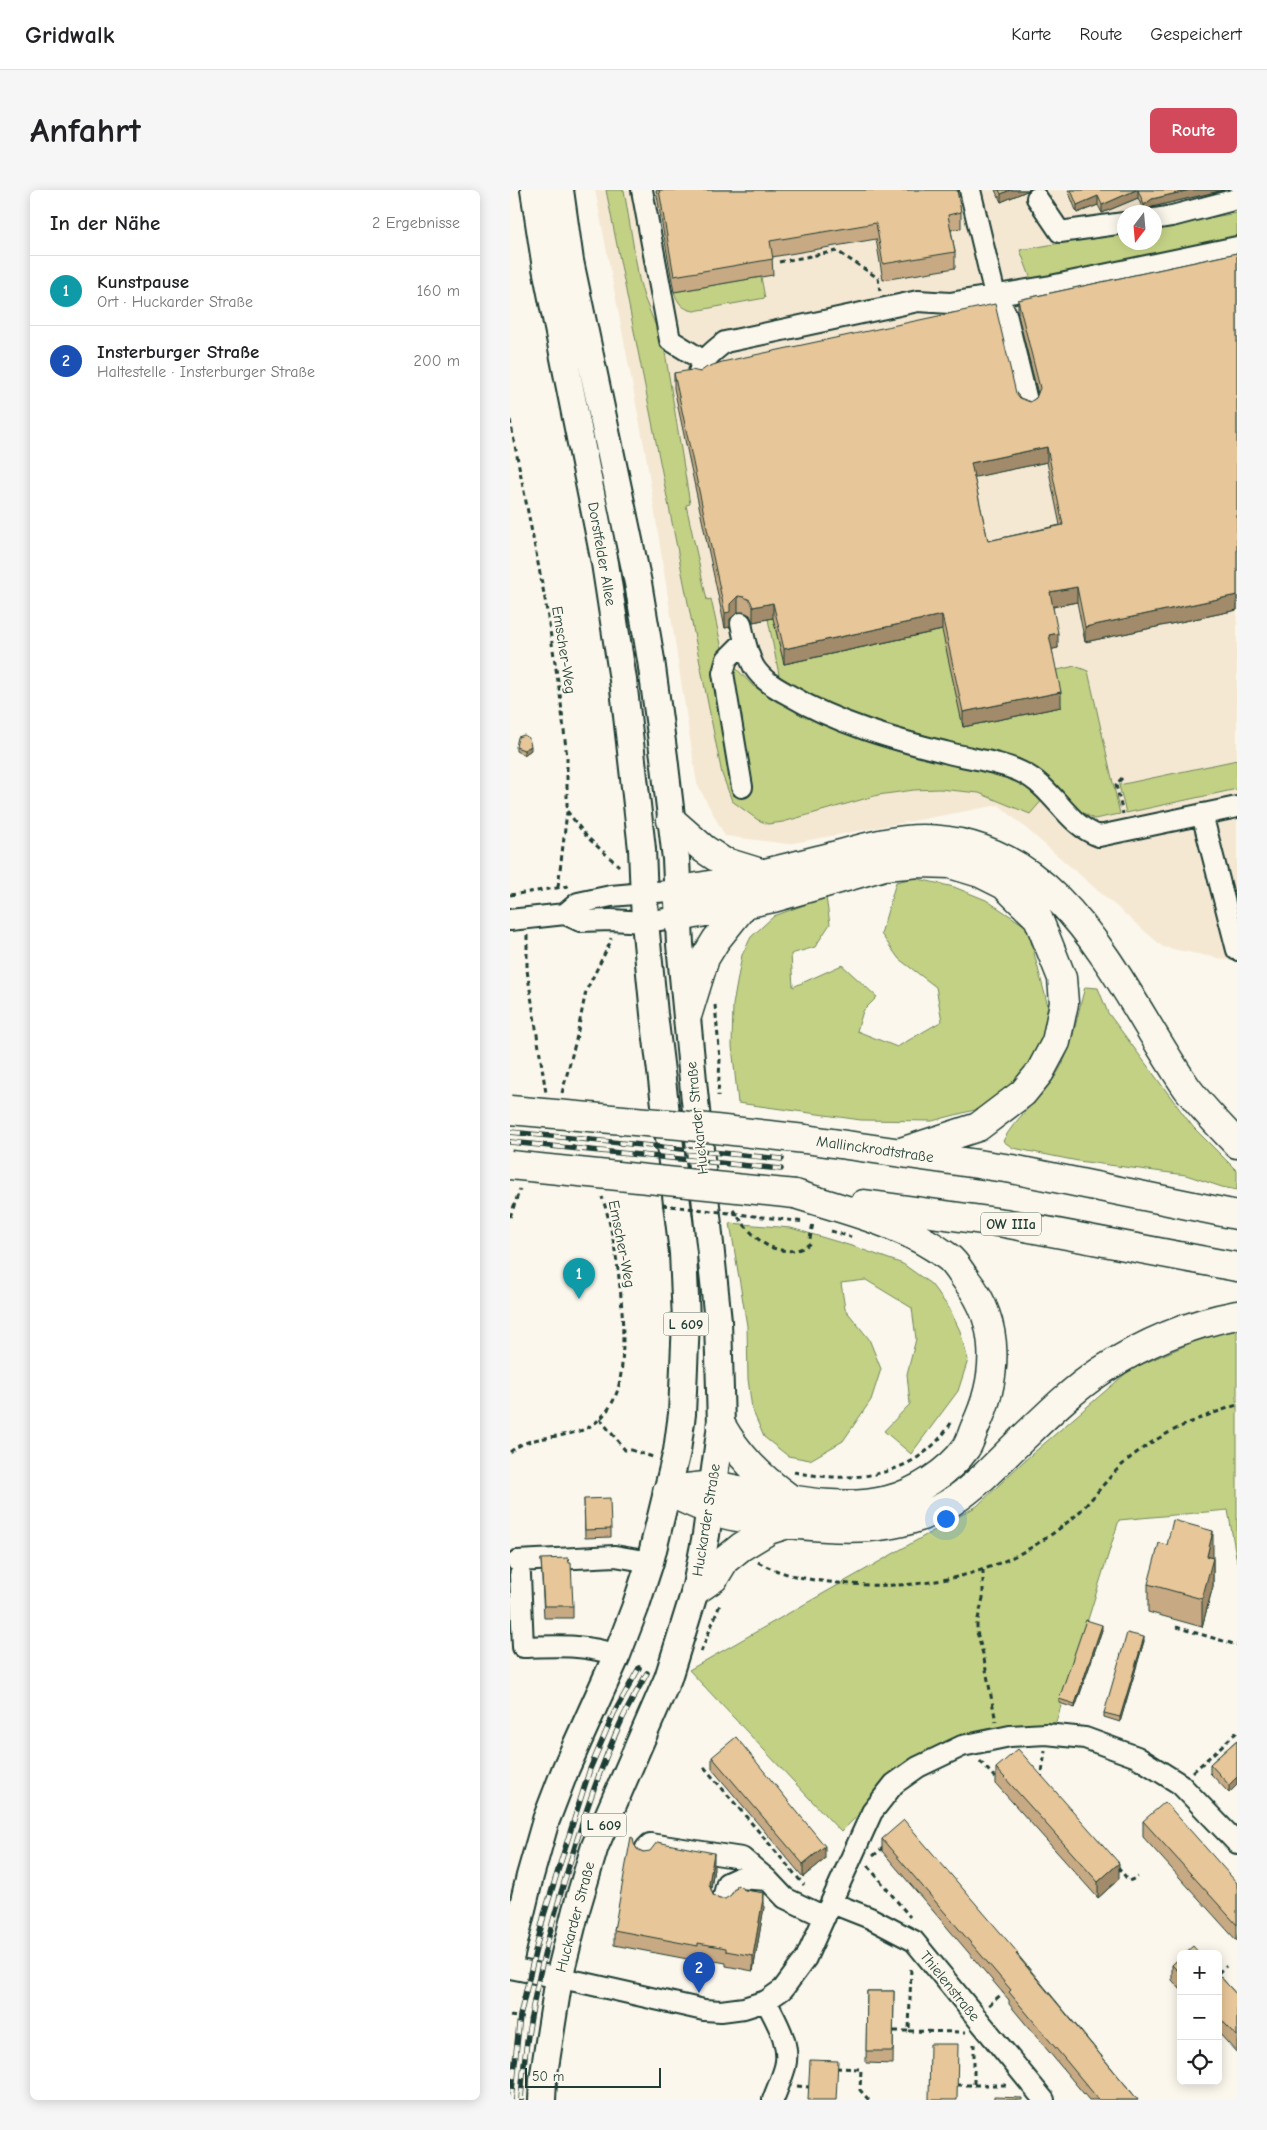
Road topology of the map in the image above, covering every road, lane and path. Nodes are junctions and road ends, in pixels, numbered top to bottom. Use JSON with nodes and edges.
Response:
{"nodes":[{"id":1,"x":534,"y":190,"type":"edge"},
{"id":2,"x":560,"y":190,"type":"edge"},
{"id":3,"x":642,"y":190,"type":"edge"},
{"id":4,"x":970,"y":190,"type":"edge"},
{"id":5,"x":1036,"y":198,"type":"dead end"},
{"id":6,"x":1237,"y":199,"type":"edge"},
{"id":7,"x":1162,"y":218,"type":"edge"},
{"id":8,"x":1117,"y":224,"type":"edge"},
{"id":9,"x":1237,"y":247,"type":"edge"},
{"id":10,"x":995,"y":295,"type":"junction"},
{"id":11,"x":1028,"y":405,"type":"edge"},
{"id":12,"x":510,"y":420,"type":"edge"},
{"id":13,"x":1122,"y":778,"type":"dead end"},
{"id":14,"x":742,"y":787,"type":"dead end"},
{"id":15,"x":1237,"y":807,"type":"edge"},
{"id":16,"x":567,"y":811,"type":"junction"},
{"id":17,"x":1202,"y":814,"type":"junction"},
{"id":18,"x":671,"y":820,"type":"junction"},
{"id":19,"x":1127,"y":830,"type":"junction"},
{"id":20,"x":619,"y":866,"type":"dead end"},
{"id":21,"x":762,"y":873,"type":"junction"},
{"id":22,"x":571,"y":886,"type":"dead end"},
{"id":23,"x":558,"y":887,"type":"junction"},
{"id":24,"x":679,"y":890,"type":"junction"},
{"id":25,"x":644,"y":893,"type":"junction"},
{"id":26,"x":510,"y":895,"type":"edge"},
{"id":27,"x":744,"y":905,"type":"junction"},
{"id":28,"x":566,"y":914,"type":"junction"},
{"id":29,"x":680,"y":917,"type":"junction"},
{"id":30,"x":518,"y":920,"type":"edge"},
{"id":31,"x":645,"y":922,"type":"junction"},
{"id":32,"x":611,"y":930,"type":"dead end"},
{"id":33,"x":1237,"y":950,"type":"edge"},
{"id":34,"x":688,"y":1013,"type":"junction"},
{"id":35,"x":548,"y":1098,"type":"dead end"},
{"id":36,"x":560,"y":1099,"type":"dead end"},
{"id":37,"x":510,"y":1110,"type":"edge"},
{"id":38,"x":565,"y":1134,"type":"dead end"},
{"id":39,"x":1237,"y":1144,"type":"edge"},
{"id":40,"x":901,"y":1152,"type":"junction"},
{"id":41,"x":578,"y":1155,"type":"dead end"},
{"id":42,"x":510,"y":1165,"type":"edge"},
{"id":43,"x":795,"y":1194,"type":"junction"},
{"id":44,"x":601,"y":1195,"type":"dead end"},
{"id":45,"x":730,"y":1205,"type":"dead end"},
{"id":46,"x":1237,"y":1215,"type":"edge"},
{"id":47,"x":805,"y":1222,"type":"dead end"},
{"id":48,"x":812,"y":1223,"type":"junction"},
{"id":49,"x":821,"y":1226,"type":"dead end"},
{"id":50,"x":829,"y":1230,"type":"dead end"},
{"id":51,"x":859,"y":1239,"type":"dead end"},
{"id":52,"x":1231,"y":1266,"type":"edge"},
{"id":53,"x":1237,"y":1315,"type":"edge"},
{"id":54,"x":1237,"y":1405,"type":"edge"},
{"id":55,"x":955,"y":1416,"type":"dead end"},
{"id":56,"x":600,"y":1419,"type":"junction"},
{"id":57,"x":721,"y":1425,"type":"junction"},
{"id":58,"x":510,"y":1452,"type":"edge"},
{"id":59,"x":660,"y":1459,"type":"dead end"},
{"id":60,"x":787,"y":1471,"type":"dead end"},
{"id":61,"x":667,"y":1491,"type":"junction"},
{"id":62,"x":711,"y":1498,"type":"junction"},
{"id":63,"x":790,"y":1511,"type":"junction"},
{"id":64,"x":754,"y":1560,"type":"dead end"},
{"id":65,"x":650,"y":1562,"type":"junction"},
{"id":66,"x":983,"y":1570,"type":"junction"},
{"id":67,"x":695,"y":1590,"type":"junction"},
{"id":68,"x":1176,"y":1628,"type":"dead end"},
{"id":69,"x":1237,"y":1645,"type":"edge"},
{"id":70,"x":617,"y":1655,"type":"junction"},
{"id":71,"x":997,"y":1725,"type":"dead end"},
{"id":72,"x":1237,"y":1732,"type":"edge"},
{"id":73,"x":1227,"y":1742,"type":"junction"},
{"id":74,"x":1230,"y":1747,"type":"edge"},
{"id":75,"x":1045,"y":1748,"type":"dead end"},
{"id":76,"x":976,"y":1757,"type":"dead end"},
{"id":77,"x":704,"y":1767,"type":"dead end"},
{"id":78,"x":999,"y":1782,"type":"edge"},
{"id":79,"x":1180,"y":1784,"type":"junction"},
{"id":80,"x":1038,"y":1787,"type":"edge"},
{"id":81,"x":758,"y":1823,"type":"edge"},
{"id":82,"x":753,"y":1827,"type":"junction"},
{"id":83,"x":1237,"y":1841,"type":"edge"},
{"id":84,"x":885,"y":1846,"type":"edge"},
{"id":85,"x":645,"y":1855,"type":"edge"},
{"id":86,"x":872,"y":1857,"type":"dead end"},
{"id":87,"x":788,"y":1859,"type":"edge"},
{"id":88,"x":1114,"y":1861,"type":"edge"},
{"id":89,"x":783,"y":1862,"type":"junction"},
{"id":90,"x":865,"y":1863,"type":"dead end"},
{"id":91,"x":1138,"y":1877,"type":"dead end"},
{"id":92,"x":768,"y":1880,"type":"junction"},
{"id":93,"x":805,"y":1886,"type":"dead end"},
{"id":94,"x":747,"y":1893,"type":"edge"},
{"id":95,"x":785,"y":1898,"type":"junction"},
{"id":96,"x":722,"y":1902,"type":"edge"},
{"id":97,"x":829,"y":1910,"type":"junction"},
{"id":98,"x":912,"y":1918,"type":"dead end"},
{"id":99,"x":510,"y":1959,"type":"edge"},
{"id":100,"x":911,"y":1964,"type":"dead end"},
{"id":101,"x":1226,"y":1966,"type":"dead end"},
{"id":102,"x":510,"y":1968,"type":"edge"},
{"id":103,"x":1222,"y":1970,"type":"edge"},
{"id":104,"x":559,"y":1978,"type":"junction"},
{"id":105,"x":1012,"y":1986,"type":"edge"},
{"id":106,"x":766,"y":2001,"type":"junction"},
{"id":107,"x":986,"y":2007,"type":"dead end"},
{"id":108,"x":510,"y":2016,"type":"edge"},
{"id":109,"x":537,"y":2020,"type":"dead end"},
{"id":110,"x":894,"y":2031,"type":"edge"},
{"id":111,"x":909,"y":2031,"type":"junction"},
{"id":112,"x":974,"y":2033,"type":"dead end"},
{"id":113,"x":974,"y":2041,"type":"dead end"},
{"id":114,"x":834,"y":2068,"type":"edge"},
{"id":115,"x":957,"y":2085,"type":"edge"},
{"id":116,"x":974,"y":2085,"type":"junction"},
{"id":117,"x":1011,"y":2085,"type":"dead end"},
{"id":118,"x":542,"y":2100,"type":"edge"},
{"id":119,"x":773,"y":2100,"type":"edge"},
{"id":120,"x":869,"y":2100,"type":"edge"},
{"id":121,"x":1044,"y":2100,"type":"edge"}],
"edges":[{"from":1,"to":25,"type":"main road","name":"Dorstfelder Allee","number":"L 609"},
{"from":2,"to":18,"type":"main road","name":"Dorstfelder Allee","number":"L 609"},
{"from":3,"to":10,"type":"street"},
{"from":4,"to":10,"type":"street"},
{"from":5,"to":8,"type":"street"},
{"from":6,"to":7,"type":"street"},
{"from":9,"to":10,"type":"street"},
{"from":10,"to":11,"type":"street"},
{"from":12,"to":16,"type":"path","name":"Emscher-Weg"},
{"from":13,"to":19,"type":"path"},
{"from":14,"to":19,"type":"street"},
{"from":15,"to":17,"type":"street"},
{"from":16,"to":20,"type":"path"},
{"from":16,"to":23,"type":"path","name":"Emscher-Weg"},
{"from":17,"to":19,"type":"street"},
{"from":17,"to":33,"type":"street"},
{"from":18,"to":21,"type":"highway"},
{"from":18,"to":24,"type":"main road","name":"Dorstfelder Allee","number":"L 609"},
{"from":21,"to":24,"type":"highway"},
{"from":21,"to":39,"type":"highway"},
{"from":22,"to":23,"type":"path"},
{"from":23,"to":26,"type":"path"},
{"from":24,"to":25,"type":"street"},
{"from":24,"to":29,"type":"main road","name":"Huckarder Straße","number":"L 609"},
{"from":25,"to":28,"type":"street"},
{"from":25,"to":31,"type":"main road","name":"Dorstfelder Allee","number":"L 609"},
{"from":27,"to":29,"type":"highway"},
{"from":27,"to":34,"type":"highway"},
{"from":27,"to":40,"type":"highway"},
{"from":28,"to":30,"type":"street"},
{"from":28,"to":31,"type":"street"},
{"from":29,"to":31,"type":"street"},
{"from":29,"to":34,"type":"main road","name":"Huckarder Straße","number":"L 609"},
{"from":30,"to":35,"type":"path"},
{"from":31,"to":61,"type":"main road","name":"Huckarder Straße","number":"L 609"},
{"from":32,"to":36,"type":"path"},
{"from":34,"to":57,"type":"main road","name":"Huckarder Straße","number":"L 609"},
{"from":37,"to":40,"type":"highway","name":"Mallinckrodtstraße","bridge":true},
{"from":38,"to":41,"type":"path"},
{"from":40,"to":46,"type":"highway","name":"Mallinckrodtstraße"},
{"from":42,"to":43,"type":"highway","bridge":true},
{"from":43,"to":52,"type":"highway","number":"OW IIIa"},
{"from":43,"to":63,"type":"highway"},
{"from":44,"to":56,"type":"path","name":"Emscher-Weg"},
{"from":45,"to":48,"type":"path"},
{"from":47,"to":48,"type":"path"},
{"from":48,"to":49,"type":"path"},
{"from":50,"to":51,"type":"path"},
{"from":53,"to":63,"type":"highway"},
{"from":54,"to":66,"type":"path"},
{"from":55,"to":60,"type":"path"},
{"from":56,"to":58,"type":"path","name":"Emscher-Weg"},
{"from":56,"to":59,"type":"path"},
{"from":57,"to":62,"type":"main road","name":"Huckarder Straße","number":"L 609"},
{"from":57,"to":63,"type":"highway"},
{"from":61,"to":62,"type":"highway"},
{"from":61,"to":65,"type":"main road","name":"Huckarder Straße","number":"L 609"},
{"from":62,"to":63,"type":"highway"},
{"from":62,"to":67,"type":"main road","name":"Huckarder Straße","number":"L 609"},
{"from":63,"to":67,"type":"highway"},
{"from":64,"to":66,"type":"path"},
{"from":65,"to":70,"type":"main road","name":"Huckarder Straße","number":"L 609"},
{"from":65,"to":70,"type":"street"},
{"from":66,"to":71,"type":"path"},
{"from":67,"to":104,"type":"main road","name":"Huckarder Straße","number":"L 609"},
{"from":68,"to":69,"type":"path"},
{"from":70,"to":99,"type":"main road","name":"Huckarder Straße","number":"L 609"},
{"from":72,"to":73,"type":"path"},
{"from":73,"to":74,"type":"path"},
{"from":73,"to":79,"type":"path"},
{"from":75,"to":80,"type":"path"},
{"from":76,"to":78,"type":"path"},
{"from":77,"to":82,"type":"path"},
{"from":79,"to":83,"type":"street"},
{"from":79,"to":97,"type":"street"},
{"from":81,"to":82,"type":"path"},
{"from":82,"to":89,"type":"path"},
{"from":84,"to":86,"type":"path"},
{"from":85,"to":92,"type":"street"},
{"from":87,"to":89,"type":"path"},
{"from":88,"to":91,"type":"path"},
{"from":89,"to":93,"type":"path"},
{"from":90,"to":98,"type":"path"},
{"from":92,"to":95,"type":"street"},
{"from":92,"to":96,"type":"street"},
{"from":94,"to":95,"type":"street"},
{"from":95,"to":97,"type":"street","name":"Thielenstraße"},
{"from":97,"to":106,"type":"street"},
{"from":97,"to":121,"type":"street","name":"Thielenstraße"},
{"from":100,"to":111,"type":"path"},
{"from":101,"to":103,"type":"path"},
{"from":102,"to":104,"type":"street"},
{"from":104,"to":106,"type":"street"},
{"from":104,"to":118,"type":"main road","name":"Huckarder Straße","number":"L 609"},
{"from":105,"to":107,"type":"path"},
{"from":106,"to":119,"type":"street"},
{"from":108,"to":109,"type":"path"},
{"from":110,"to":111,"type":"path"},
{"from":111,"to":112,"type":"path"},
{"from":113,"to":116,"type":"path"},
{"from":114,"to":120,"type":"path"},
{"from":115,"to":116,"type":"path"},
{"from":116,"to":117,"type":"path"}]}
